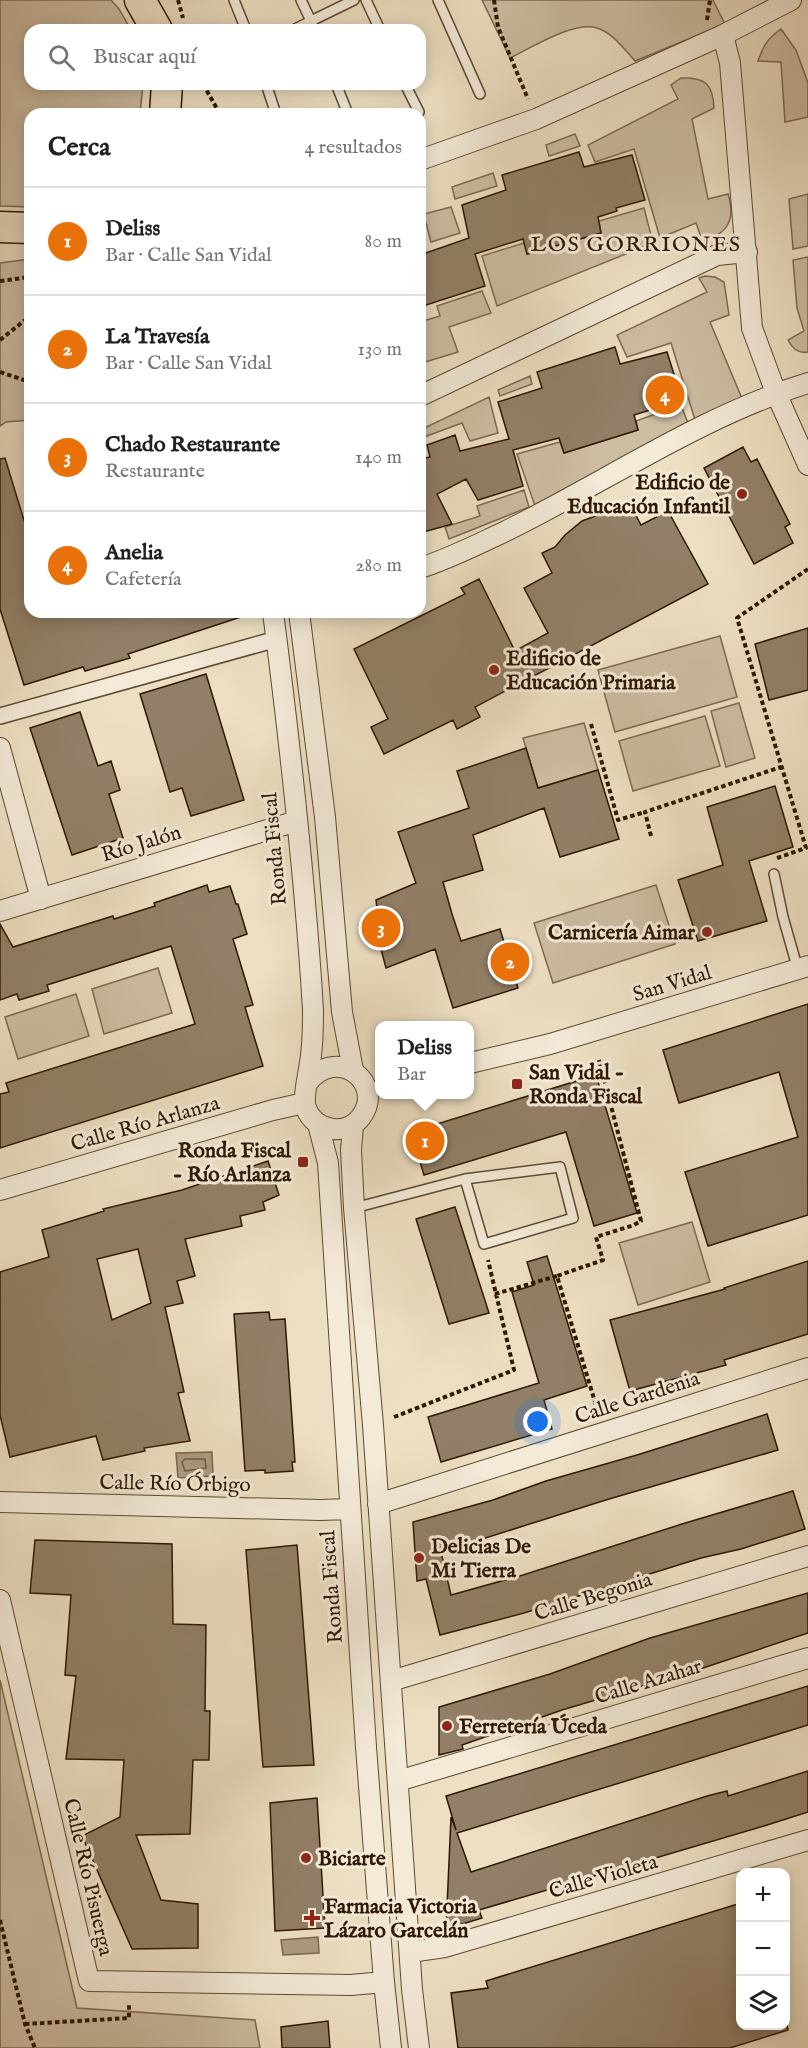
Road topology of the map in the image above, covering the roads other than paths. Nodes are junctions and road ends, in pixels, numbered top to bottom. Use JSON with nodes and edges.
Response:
{"nodes":[{"id":1,"x":140,"y":0,"type":"edge"},
{"id":2,"x":234,"y":0,"type":"edge"},
{"id":3,"x":302,"y":0,"type":"edge"},
{"id":4,"x":354,"y":0,"type":"edge"},
{"id":5,"x":366,"y":0,"type":"edge"},
{"id":6,"x":438,"y":0,"type":"edge"},
{"id":7,"x":791,"y":0,"type":"edge"},
{"id":8,"x":154,"y":24,"type":"edge"},
{"id":9,"x":244,"y":24,"type":"edge"},
{"id":10,"x":311,"y":24,"type":"edge"},
{"id":11,"x":315,"y":24,"type":"edge"},
{"id":12,"x":377,"y":24,"type":"edge"},
{"id":13,"x":723,"y":35,"type":"junction"},
{"id":14,"x":167,"y":90,"type":"edge"},
{"id":15,"x":268,"y":90,"type":"edge"},
{"id":16,"x":338,"y":90,"type":"edge"},
{"id":17,"x":408,"y":90,"type":"edge"},
{"id":18,"x":480,"y":94,"type":"dead end"},
{"id":19,"x":165,"y":108,"type":"edge"},
{"id":20,"x":274,"y":108,"type":"edge"},
{"id":21,"x":346,"y":108,"type":"edge"},
{"id":22,"x":416,"y":108,"type":"edge"},
{"id":23,"x":426,"y":158,"type":"edge"},
{"id":24,"x":0,"y":227,"type":"edge"},
{"id":25,"x":24,"y":228,"type":"edge"},
{"id":26,"x":747,"y":252,"type":"junction"},
{"id":27,"x":808,"y":383,"type":"edge"},
{"id":28,"x":426,"y":393,"type":"edge"},
{"id":29,"x":776,"y":393,"type":"junction"},
{"id":30,"x":808,"y":465,"type":"edge"},
{"id":31,"x":426,"y":566,"type":"edge"},
{"id":32,"x":274,"y":618,"type":"edge"},
{"id":33,"x":300,"y":618,"type":"edge"},
{"id":34,"x":277,"y":639,"type":"junction"},
{"id":35,"x":0,"y":716,"type":"edge"},
{"id":36,"x":0,"y":748,"type":"edge"},
{"id":37,"x":297,"y":821,"type":"junction"},
{"id":38,"x":774,"y":874,"type":"dead end"},
{"id":39,"x":41,"y":899,"type":"junction"},
{"id":40,"x":0,"y":911,"type":"edge"},
{"id":41,"x":803,"y":968,"type":"edge"},
{"id":42,"x":474,"y":1062,"type":"edge"},
{"id":43,"x":353,"y":1070,"type":"junction"},
{"id":44,"x":308,"y":1082,"type":"junction"},
{"id":45,"x":373,"y":1086,"type":"edge"},
{"id":46,"x":304,"y":1103,"type":"junction"},
{"id":47,"x":318,"y":1124,"type":"junction"},
{"id":48,"x":352,"y":1125,"type":"junction"},
{"id":49,"x":465,"y":1179,"type":"junction"},
{"id":50,"x":0,"y":1190,"type":"edge"},
{"id":51,"x":354,"y":1208,"type":"junction"},
{"id":52,"x":808,"y":1368,"type":"edge"},
{"id":53,"x":0,"y":1502,"type":"edge"},
{"id":54,"x":378,"y":1504,"type":"junction"},
{"id":55,"x":349,"y":1509,"type":"junction"},
{"id":56,"x":808,"y":1556,"type":"edge"},
{"id":57,"x":0,"y":1600,"type":"edge"},
{"id":58,"x":808,"y":1658,"type":"edge"},
{"id":59,"x":391,"y":1681,"type":"junction"},
{"id":60,"x":398,"y":1781,"type":"junction"},
{"id":61,"x":808,"y":1840,"type":"edge"},
{"id":62,"x":410,"y":1952,"type":"junction"},
{"id":63,"x":384,"y":1982,"type":"junction"},
{"id":64,"x":392,"y":2048,"type":"edge"},
{"id":65,"x":418,"y":2048,"type":"edge"}],
"edges":[{"from":1,"to":8,"type":"main road"},
{"from":2,"to":9,"type":"lane"},
{"from":3,"to":10,"type":"lane"},
{"from":4,"to":11,"type":"lane"},
{"from":5,"to":12,"type":"lane"},
{"from":6,"to":18,"type":"lane"},
{"from":7,"to":13,"type":"street"},
{"from":13,"to":23,"type":"street"},
{"from":13,"to":26,"type":"street"},
{"from":14,"to":19,"type":"main road"},
{"from":15,"to":20,"type":"lane"},
{"from":16,"to":21,"type":"lane"},
{"from":17,"to":22,"type":"lane"},
{"from":24,"to":25,"type":"main road"},
{"from":26,"to":28,"type":"street"},
{"from":26,"to":29,"type":"street"},
{"from":27,"to":29,"type":"street"},
{"from":29,"to":30,"type":"street"},
{"from":29,"to":31,"type":"street"},
{"from":32,"to":34,"type":"street","name":"Ronda Fiscal"},
{"from":33,"to":43,"type":"street"},
{"from":34,"to":35,"type":"street"},
{"from":34,"to":37,"type":"street","name":"Ronda Fiscal"},
{"from":36,"to":39,"type":"street"},
{"from":37,"to":39,"type":"street","name":"Río Jalón"},
{"from":37,"to":44,"type":"street","name":"Ronda Fiscal"},
{"from":38,"to":41,"type":"lane"},
{"from":39,"to":40,"type":"street","name":"Río Jalón"},
{"from":41,"to":42,"type":"street","name":"San Vidal"},
{"from":43,"to":44,"type":"street"},
{"from":43,"to":45,"type":"street"},
{"from":44,"to":46,"type":"street","name":"Ronda Fiscal"},
{"from":45,"to":48,"type":"street"},
{"from":46,"to":47,"type":"street","name":"Ronda Fiscal"},
{"from":46,"to":50,"type":"street","name":"Calle Río Arlanza"},
{"from":47,"to":48,"type":"street"},
{"from":47,"to":55,"type":"street","name":"Ronda Fiscal"},
{"from":48,"to":51,"type":"street"},
{"from":49,"to":49,"type":"lane"},
{"from":49,"to":51,"type":"lane"},
{"from":51,"to":54,"type":"street"},
{"from":52,"to":54,"type":"street","name":"Calle Gardenia"},
{"from":53,"to":55,"type":"street","name":"Calle Río Órbigo"},
{"from":54,"to":59,"type":"street"},
{"from":55,"to":63,"type":"street","name":"Ronda Fiscal"},
{"from":56,"to":59,"type":"street","name":"Calle Begonia"},
{"from":57,"to":63,"type":"street","name":"Calle Río Pisuerga"},
{"from":58,"to":60,"type":"street","name":"Calle Azahar"},
{"from":59,"to":60,"type":"street"},
{"from":60,"to":62,"type":"street"},
{"from":61,"to":62,"type":"street","name":"Calle Violeta"},
{"from":62,"to":65,"type":"street"},
{"from":63,"to":64,"type":"street","name":"Ronda Fiscal"}]}
